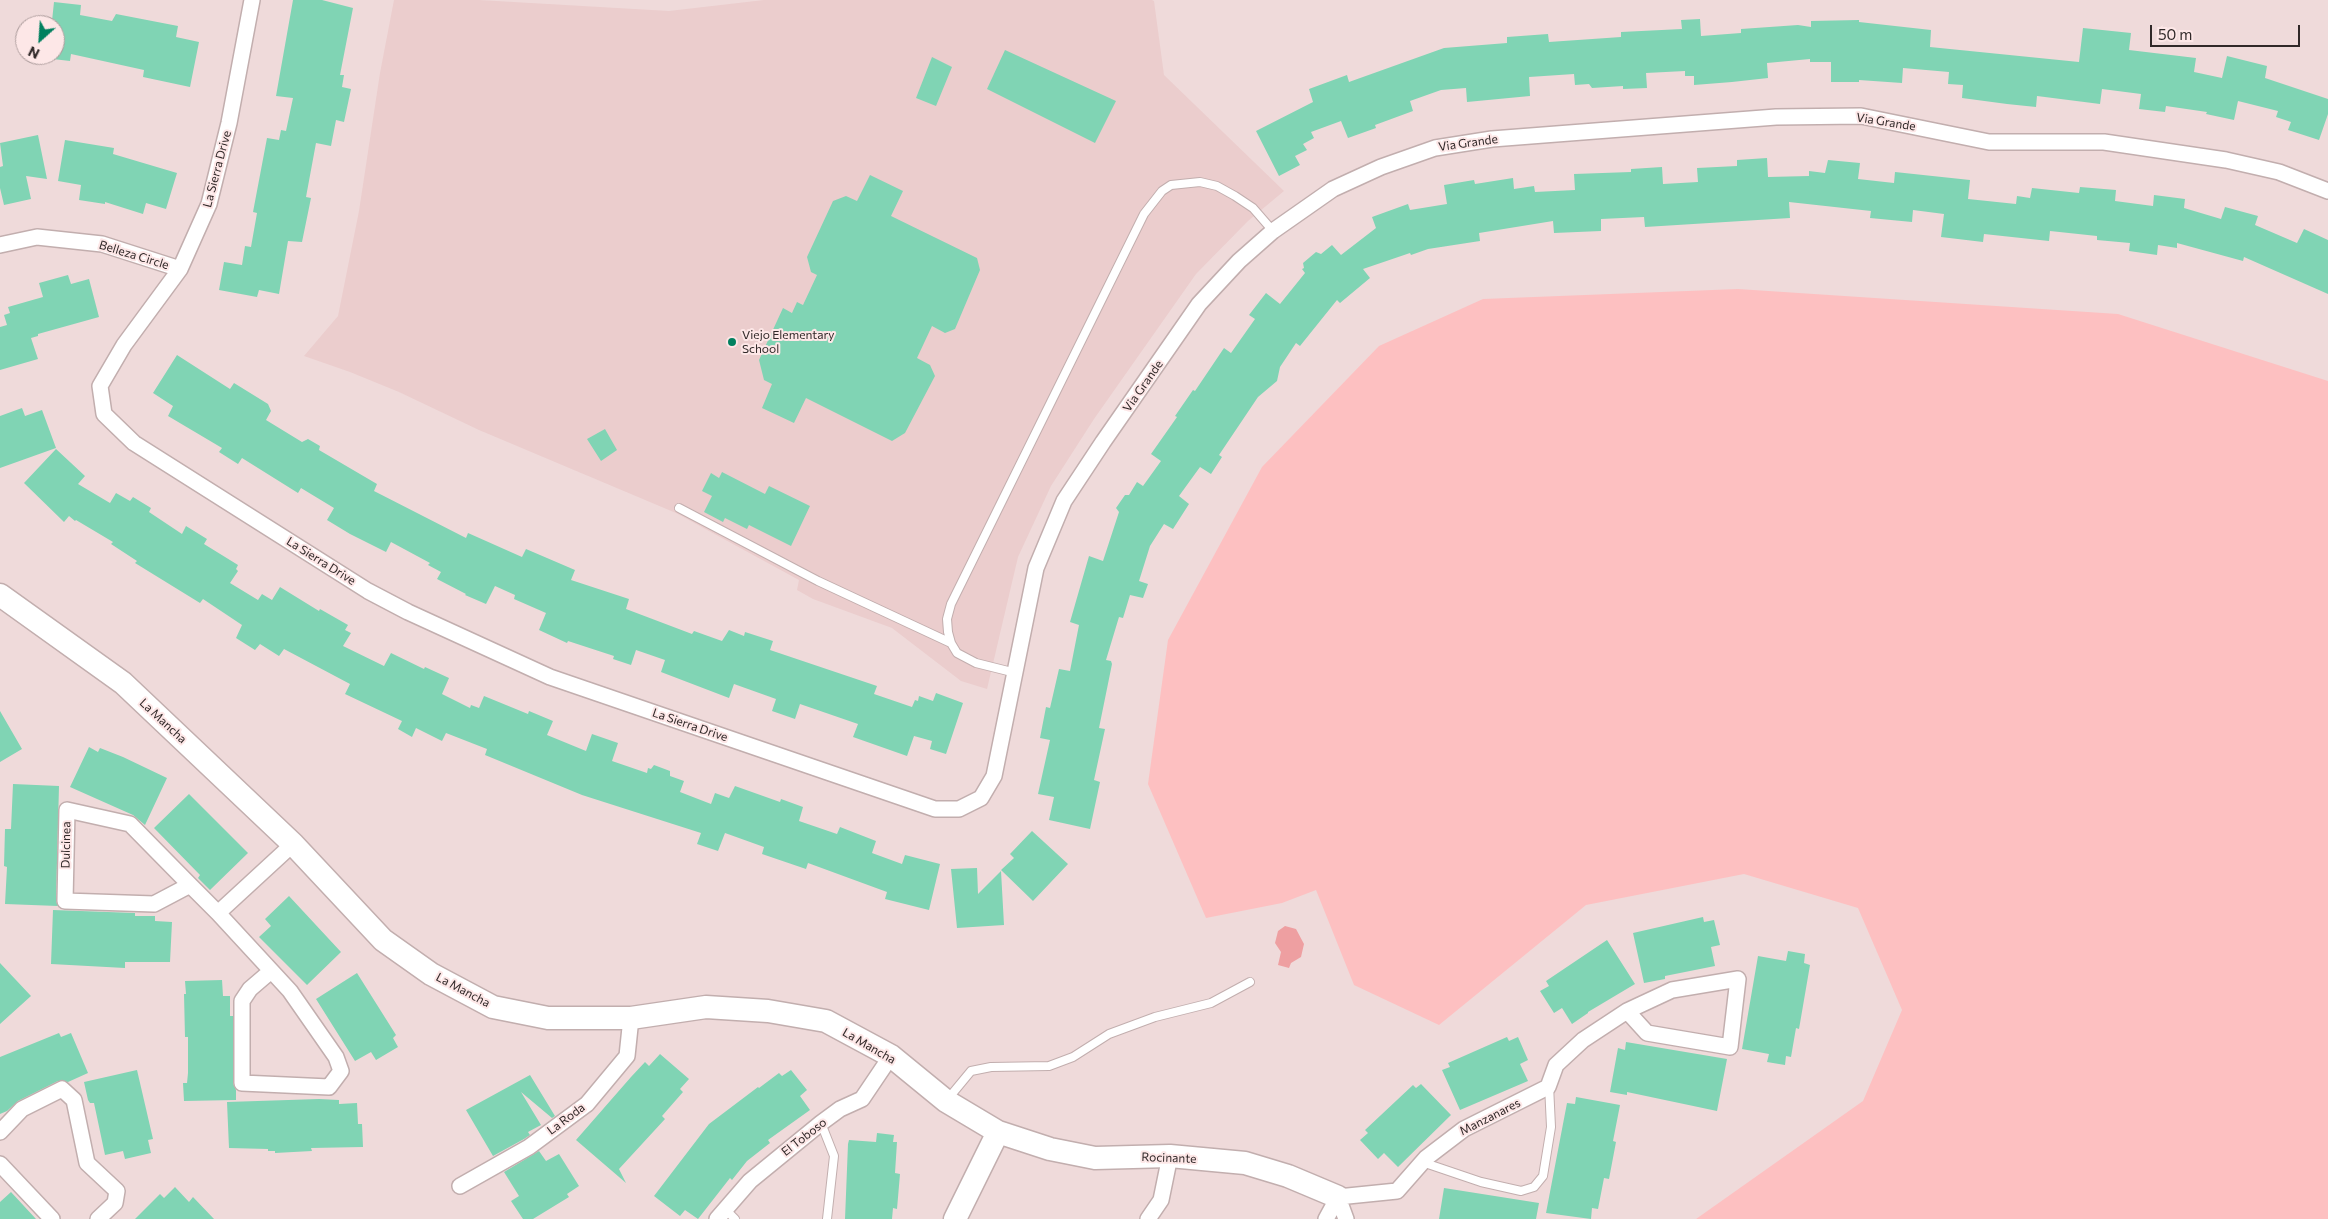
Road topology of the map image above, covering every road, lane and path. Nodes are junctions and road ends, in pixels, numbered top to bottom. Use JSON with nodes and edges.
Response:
{"nodes":[{"id":1,"x":252,"y":0,"type":"edge"},
{"id":2,"x":2328,"y":191,"type":"edge"},
{"id":3,"x":1273,"y":231,"type":"junction"},
{"id":4,"x":0,"y":245,"type":"edge"},
{"id":5,"x":180,"y":269,"type":"junction"},
{"id":6,"x":678,"y":508,"type":"dead end"},
{"id":7,"x":0,"y":594,"type":"edge"},
{"id":8,"x":951,"y":643,"type":"junction"},
{"id":9,"x":1016,"y":673,"type":"junction"},
{"id":10,"x":981,"y":798,"type":"joint"},
{"id":11,"x":293,"y":844,"type":"junction"},
{"id":12,"x":190,"y":885,"type":"junction"},
{"id":13,"x":218,"y":913,"type":"junction"},
{"id":14,"x":271,"y":971,"type":"junction"},
{"id":15,"x":1250,"y":982,"type":"dead end"},
{"id":16,"x":1628,"y":1011,"type":"junction"},
{"id":17,"x":631,"y":1018,"type":"junction"},
{"id":18,"x":891,"y":1056,"type":"junction"},
{"id":19,"x":1549,"y":1083,"type":"junction"},
{"id":20,"x":946,"y":1101,"type":"junction"},
{"id":21,"x":821,"y":1123,"type":"junction"},
{"id":22,"x":0,"y":1132,"type":"edge"},
{"id":23,"x":998,"y":1132,"type":"junction"},
{"id":24,"x":1170,"y":1156,"type":"junction"},
{"id":25,"x":1422,"y":1162,"type":"junction"},
{"id":26,"x":0,"y":1164,"type":"edge"},
{"id":27,"x":460,"y":1186,"type":"dead end"},
{"id":28,"x":1338,"y":1197,"type":"junction"},
{"id":29,"x":726,"y":1216,"type":"edge"},
{"id":30,"x":52,"y":1219,"type":"edge"},
{"id":31,"x":98,"y":1219,"type":"edge"},
{"id":32,"x":827,"y":1219,"type":"edge"},
{"id":33,"x":955,"y":1219,"type":"edge"},
{"id":34,"x":1148,"y":1219,"type":"edge"},
{"id":35,"x":1326,"y":1219,"type":"edge"},
{"id":36,"x":1346,"y":1219,"type":"edge"}],
"edges":[{"from":1,"to":5,"type":"street","name":"La Sierra Drive"},
{"from":2,"to":3,"type":"street","name":"Via Grande"},
{"from":3,"to":8,"type":"lane"},
{"from":3,"to":9,"type":"street","name":"Via Grande"},
{"from":4,"to":5,"type":"street","name":"Belleza Circle"},
{"from":5,"to":10,"type":"street","name":"La Sierra Drive"},
{"from":6,"to":8,"type":"lane"},
{"from":7,"to":11,"type":"street","name":"La Mancha"},
{"from":8,"to":9,"type":"lane"},
{"from":9,"to":10,"type":"street","name":"Via Grande"},
{"from":11,"to":13,"type":"street"},
{"from":11,"to":17,"type":"street","name":"La Mancha"},
{"from":12,"to":12,"type":"street","name":"Dulcinea"},
{"from":12,"to":13,"type":"street","name":"Dulcinea"},
{"from":13,"to":14,"type":"street","name":"Dulcinea"},
{"from":14,"to":14,"type":"street","name":"Dulcinea"},
{"from":15,"to":20,"type":"lane"},
{"from":16,"to":16,"type":"street","name":"Manzanares"},
{"from":16,"to":19,"type":"street","name":"Manzanares"},
{"from":17,"to":18,"type":"street","name":"La Mancha"},
{"from":17,"to":27,"type":"street","name":"La Roda"},
{"from":18,"to":20,"type":"street","name":"La Mancha"},
{"from":18,"to":21,"type":"street","name":"El Toboso"},
{"from":19,"to":25,"type":"street","name":"Manzanares"},
{"from":19,"to":25,"type":"lane"},
{"from":20,"to":23,"type":"street","name":"La Mancha"},
{"from":21,"to":29,"type":"street","name":"El Toboso"},
{"from":21,"to":32,"type":"lane"},
{"from":22,"to":31,"type":"street"},
{"from":23,"to":24,"type":"street","name":"Rocinante"},
{"from":23,"to":33,"type":"street"},
{"from":24,"to":28,"type":"street","name":"Rocinante"},
{"from":24,"to":34,"type":"street"},
{"from":25,"to":28,"type":"street","name":"Manzanares"},
{"from":26,"to":30,"type":"street"},
{"from":28,"to":35,"type":"street"},
{"from":28,"to":36,"type":"street"}]}
